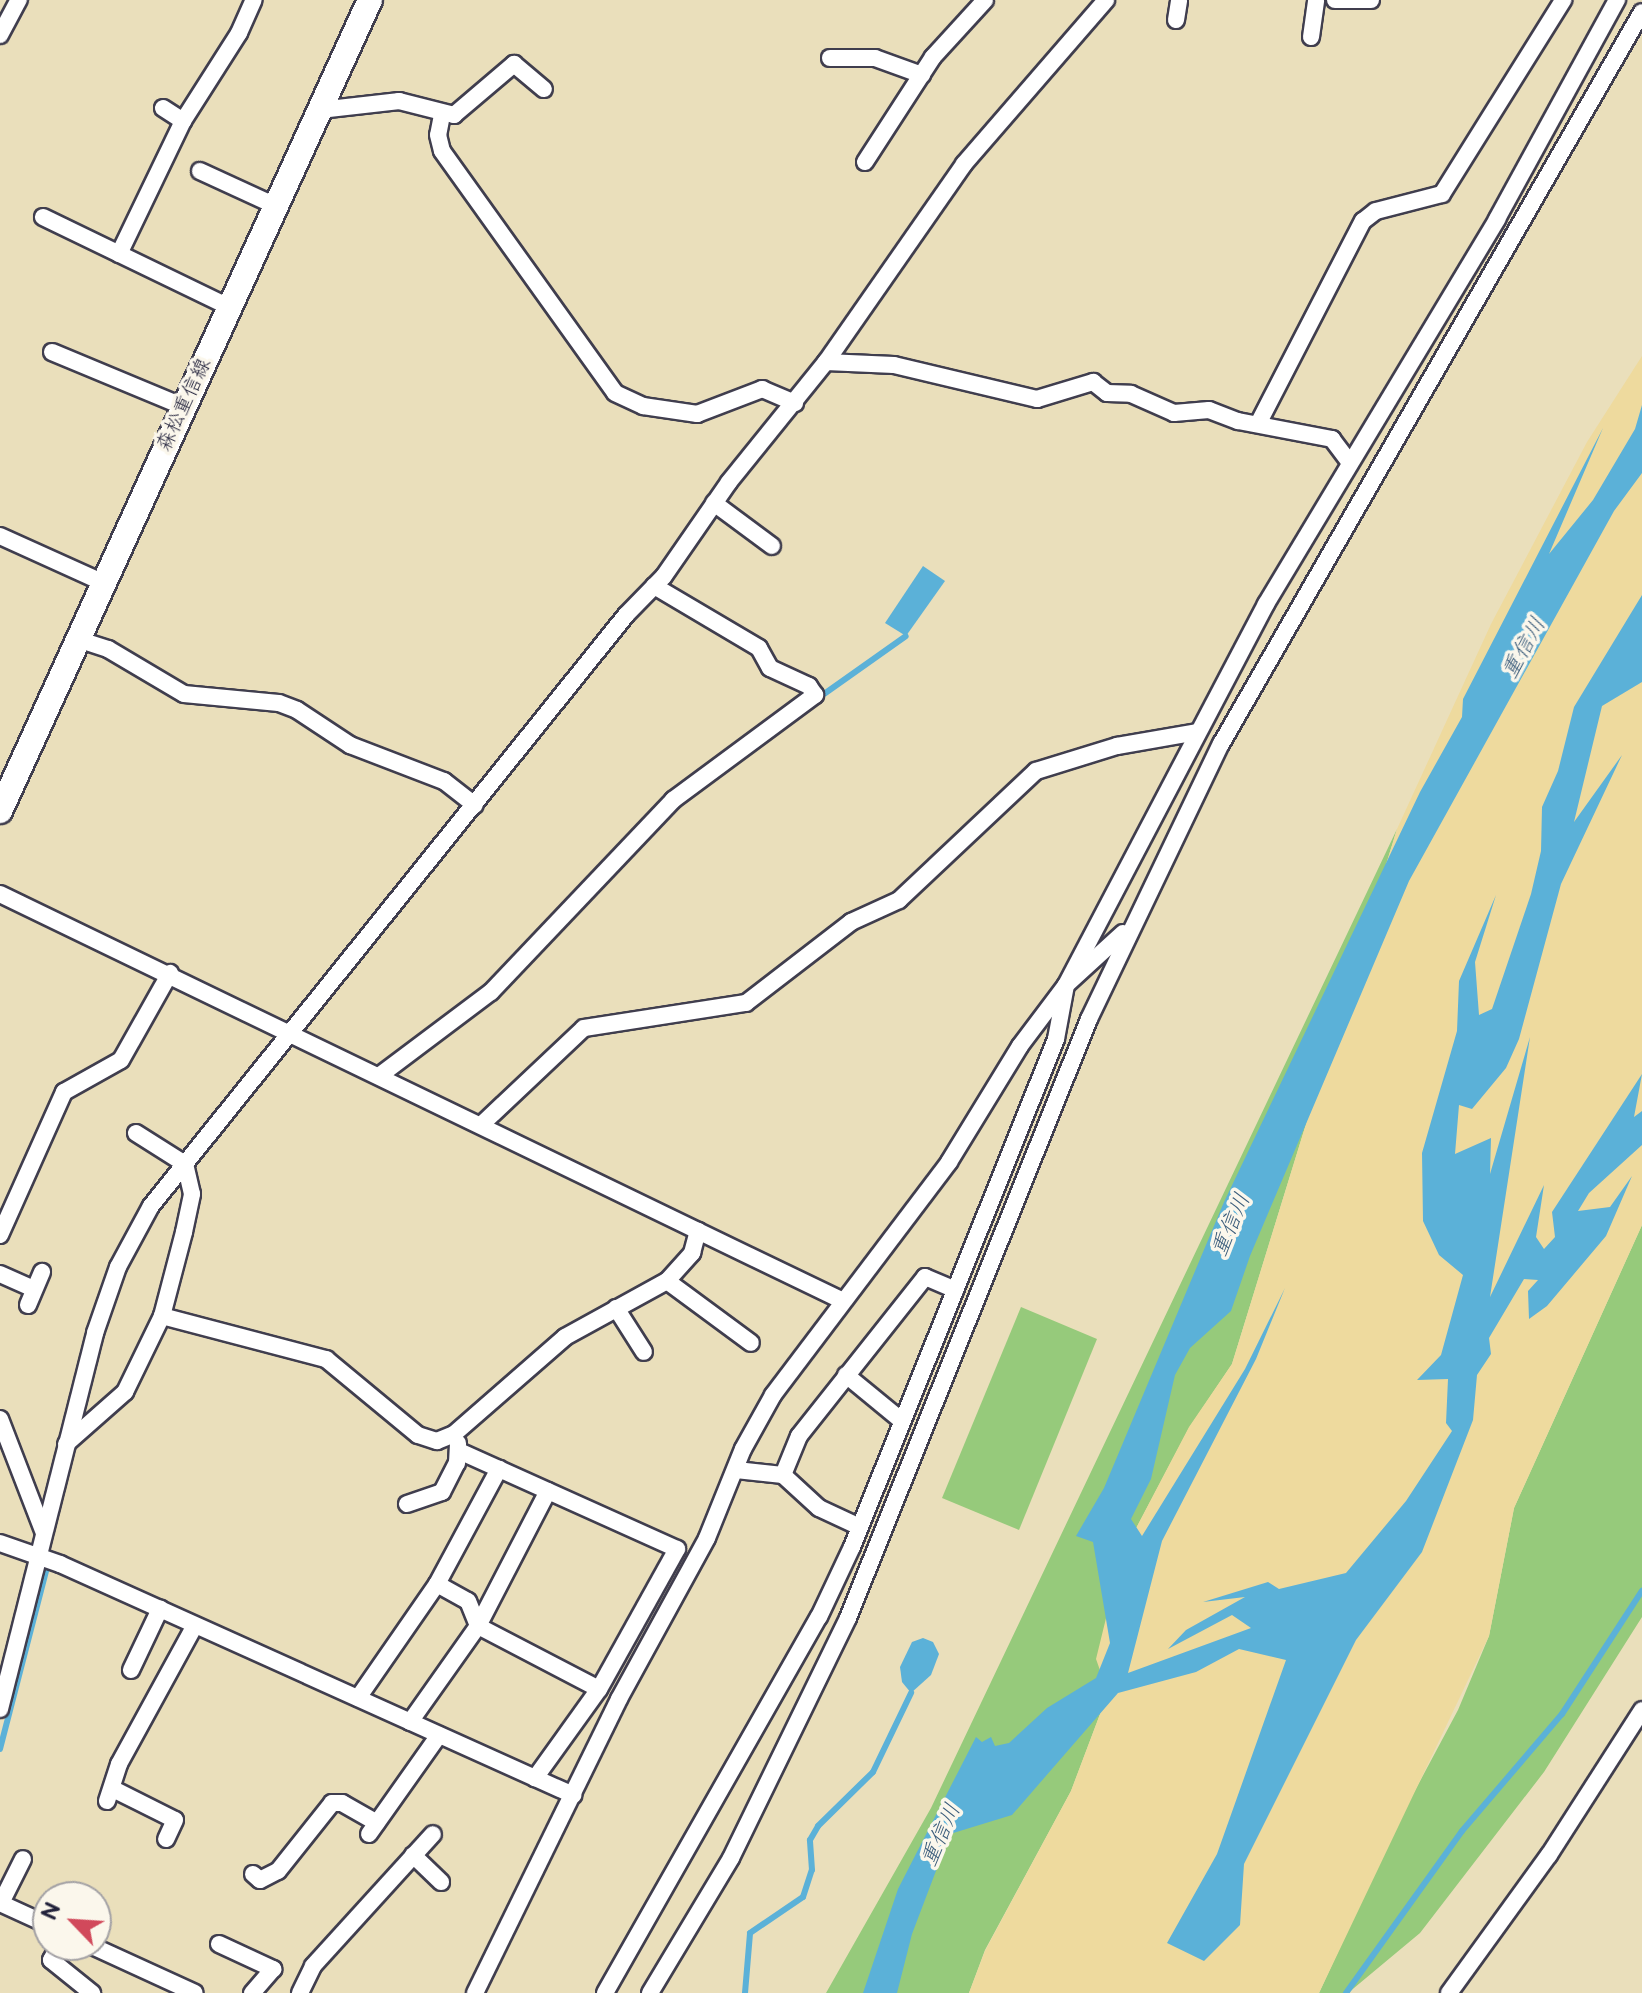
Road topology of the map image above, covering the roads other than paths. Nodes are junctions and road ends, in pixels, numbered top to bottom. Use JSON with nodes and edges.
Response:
{"nodes":[{"id":1,"x":19,"y":0,"type":"edge"},
{"id":2,"x":254,"y":0,"type":"edge"},
{"id":3,"x":370,"y":0,"type":"edge"},
{"id":4,"x":985,"y":0,"type":"edge"},
{"id":5,"x":1106,"y":0,"type":"edge"},
{"id":6,"x":1179,"y":0,"type":"edge"},
{"id":7,"x":1316,"y":0,"type":"edge"},
{"id":8,"x":1335,"y":0,"type":"edge"},
{"id":9,"x":1371,"y":0,"type":"edge"},
{"id":10,"x":1563,"y":0,"type":"edge"},
{"id":11,"x":1617,"y":0,"type":"edge"},
{"id":12,"x":1642,"y":12,"type":"edge"},
{"id":13,"x":1176,"y":20,"type":"dead end"},
{"id":14,"x":0,"y":35,"type":"edge"},
{"id":15,"x":1311,"y":37,"type":"dead end"},
{"id":16,"x":830,"y":58,"type":"dead end"},
{"id":17,"x":922,"y":75,"type":"junction"},
{"id":18,"x":544,"y":89,"type":"dead end"},
{"id":19,"x":163,"y":108,"type":"dead end"},
{"id":20,"x":320,"y":110,"type":"junction"},
{"id":21,"x":442,"y":115,"type":"junction"},
{"id":22,"x":183,"y":121,"type":"junction"},
{"id":23,"x":865,"y":162,"type":"dead end"},
{"id":24,"x":200,"y":171,"type":"dead end"},
{"id":25,"x":276,"y":206,"type":"junction"},
{"id":26,"x":43,"y":217,"type":"dead end"},
{"id":27,"x":119,"y":254,"type":"junction"},
{"id":28,"x":229,"y":307,"type":"junction"},
{"id":29,"x":52,"y":352,"type":"dead end"},
{"id":30,"x":826,"y":362,"type":"junction"},
{"id":31,"x":795,"y":403,"type":"junction"},
{"id":32,"x":184,"y":407,"type":"junction"},
{"id":33,"x":1258,"y":424,"type":"junction"},
{"id":34,"x":1350,"y":463,"type":"junction"},
{"id":35,"x":714,"y":503,"type":"junction"},
{"id":36,"x":0,"y":536,"type":"edge"},
{"id":37,"x":772,"y":546,"type":"dead end"},
{"id":38,"x":102,"y":582,"type":"junction"},
{"id":39,"x":654,"y":586,"type":"junction"},
{"id":40,"x":77,"y":639,"type":"junction"},
{"id":41,"x":1197,"y":732,"type":"junction"},
{"id":42,"x":475,"y":805,"type":"junction"},
{"id":43,"x":0,"y":811,"type":"edge"},
{"id":44,"x":0,"y":894,"type":"edge"},
{"id":45,"x":1130,"y":926,"type":"junction"},
{"id":46,"x":170,"y":973,"type":"junction"},
{"id":47,"x":1066,"y":985,"type":"junction"},
{"id":48,"x":291,"y":1033,"type":"junction"},
{"id":49,"x":379,"y":1076,"type":"junction"},
{"id":50,"x":481,"y":1125,"type":"junction"},
{"id":51,"x":136,"y":1133,"type":"dead end"},
{"id":52,"x":185,"y":1164,"type":"junction"},
{"id":53,"x":698,"y":1231,"type":"junction"},
{"id":54,"x":0,"y":1235,"type":"edge"},
{"id":55,"x":42,"y":1272,"type":"dead end"},
{"id":56,"x":0,"y":1274,"type":"edge"},
{"id":57,"x":667,"y":1281,"type":"junction"},
{"id":58,"x":955,"y":1290,"type":"junction"},
{"id":59,"x":841,"y":1300,"type":"junction"},
{"id":60,"x":616,"y":1308,"type":"junction"},
{"id":61,"x":162,"y":1316,"type":"junction"},
{"id":62,"x":751,"y":1343,"type":"dead end"},
{"id":63,"x":644,"y":1352,"type":"dead end"},
{"id":64,"x":846,"y":1375,"type":"junction"},
{"id":65,"x":0,"y":1419,"type":"edge"},
{"id":66,"x":902,"y":1421,"type":"junction"},
{"id":67,"x":457,"y":1442,"type":"junction"},
{"id":68,"x":66,"y":1444,"type":"junction"},
{"id":69,"x":499,"y":1469,"type":"junction"},
{"id":70,"x":736,"y":1470,"type":"junction"},
{"id":71,"x":783,"y":1475,"type":"junction"},
{"id":72,"x":548,"y":1491,"type":"junction"},
{"id":73,"x":407,"y":1504,"type":"dead end"},
{"id":74,"x":860,"y":1527,"type":"junction"},
{"id":75,"x":44,"y":1533,"type":"junction"},
{"id":76,"x":0,"y":1543,"type":"edge"},
{"id":77,"x":38,"y":1559,"type":"junction"},
{"id":78,"x":437,"y":1584,"type":"junction"},
{"id":79,"x":160,"y":1609,"type":"junction"},
{"id":80,"x":195,"y":1625,"type":"junction"},
{"id":81,"x":478,"y":1626,"type":"junction"},
{"id":82,"x":131,"y":1670,"type":"dead end"},
{"id":83,"x":599,"y":1689,"type":"junction"},
{"id":84,"x":358,"y":1698,"type":"junction"},
{"id":85,"x":0,"y":1709,"type":"edge"},
{"id":86,"x":1642,"y":1710,"type":"edge"},
{"id":87,"x":410,"y":1722,"type":"junction"},
{"id":88,"x":439,"y":1735,"type":"junction"},
{"id":89,"x":535,"y":1778,"type":"junction"},
{"id":90,"x":573,"y":1795,"type":"junction"},
{"id":91,"x":433,"y":1834,"type":"dead end"},
{"id":92,"x":166,"y":1839,"type":"dead end"},
{"id":93,"x":413,"y":1855,"type":"junction"},
{"id":94,"x":23,"y":1859,"type":"dead end"},
{"id":95,"x":253,"y":1874,"type":"dead end"},
{"id":96,"x":441,"y":1882,"type":"dead end"},
{"id":97,"x":0,"y":1903,"type":"edge"},
{"id":98,"x":32,"y":1918,"type":"edge"},
{"id":99,"x":219,"y":1944,"type":"dead end"},
{"id":100,"x":112,"y":1955,"type":"edge"},
{"id":101,"x":52,"y":1961,"type":"edge"},
{"id":102,"x":92,"y":1993,"type":"edge"},
{"id":103,"x":195,"y":1993,"type":"edge"},
{"id":104,"x":252,"y":1993,"type":"edge"},
{"id":105,"x":300,"y":1993,"type":"edge"},
{"id":106,"x":475,"y":1993,"type":"edge"},
{"id":107,"x":605,"y":1993,"type":"edge"},
{"id":108,"x":650,"y":1993,"type":"edge"},
{"id":109,"x":1449,"y":1993,"type":"edge"}],
"edges":[{"from":1,"to":14,"type":"street"},
{"from":2,"to":22,"type":"street"},
{"from":3,"to":20,"type":"main road","name":"森松重信線"},
{"from":4,"to":17,"type":"street"},
{"from":5,"to":30,"type":"street"},
{"from":6,"to":13,"type":"street"},
{"from":7,"to":15,"type":"street"},
{"from":8,"to":9,"type":"street"},
{"from":10,"to":33,"type":"street"},
{"from":11,"to":34,"type":"street"},
{"from":12,"to":45,"type":"street"},
{"from":16,"to":17,"type":"street"},
{"from":17,"to":23,"type":"street"},
{"from":18,"to":21,"type":"street"},
{"from":19,"to":22,"type":"street"},
{"from":20,"to":21,"type":"street"},
{"from":20,"to":25,"type":"main road","name":"森松重信線"},
{"from":21,"to":31,"type":"street"},
{"from":22,"to":27,"type":"street"},
{"from":24,"to":25,"type":"street"},
{"from":25,"to":28,"type":"main road","name":"森松重信線"},
{"from":26,"to":27,"type":"street"},
{"from":27,"to":28,"type":"street"},
{"from":28,"to":32,"type":"main road","name":"森松重信線"},
{"from":29,"to":32,"type":"street"},
{"from":30,"to":31,"type":"street"},
{"from":30,"to":33,"type":"street"},
{"from":31,"to":35,"type":"street"},
{"from":32,"to":38,"type":"main road","name":"森松重信線"},
{"from":33,"to":34,"type":"street"},
{"from":34,"to":41,"type":"street"},
{"from":35,"to":37,"type":"street"},
{"from":35,"to":39,"type":"street"},
{"from":36,"to":38,"type":"street"},
{"from":38,"to":40,"type":"main road","name":"森松重信線"},
{"from":39,"to":42,"type":"street"},
{"from":39,"to":49,"type":"street"},
{"from":40,"to":42,"type":"street"},
{"from":40,"to":43,"type":"main road","name":"森松重信線"},
{"from":41,"to":47,"type":"street"},
{"from":41,"to":50,"type":"street"},
{"from":42,"to":48,"type":"street"},
{"from":44,"to":46,"type":"street"},
{"from":45,"to":47,"type":"street"},
{"from":45,"to":108,"type":"street"},
{"from":46,"to":48,"type":"street"},
{"from":46,"to":54,"type":"street"},
{"from":47,"to":58,"type":"street"},
{"from":47,"to":59,"type":"street"},
{"from":48,"to":49,"type":"street"},
{"from":48,"to":52,"type":"street"},
{"from":49,"to":50,"type":"street"},
{"from":50,"to":53,"type":"street"},
{"from":51,"to":52,"type":"street"},
{"from":52,"to":61,"type":"street"},
{"from":52,"to":68,"type":"street"},
{"from":53,"to":57,"type":"street"},
{"from":53,"to":59,"type":"street"},
{"from":55,"to":56,"type":"street"},
{"from":57,"to":60,"type":"street"},
{"from":57,"to":62,"type":"street"},
{"from":58,"to":64,"type":"street"},
{"from":58,"to":66,"type":"street"},
{"from":59,"to":70,"type":"street"},
{"from":60,"to":63,"type":"street"},
{"from":60,"to":67,"type":"street"},
{"from":61,"to":67,"type":"street"},
{"from":61,"to":68,"type":"street"},
{"from":64,"to":66,"type":"street"},
{"from":64,"to":71,"type":"street"},
{"from":65,"to":75,"type":"street"},
{"from":66,"to":74,"type":"street"},
{"from":67,"to":69,"type":"street"},
{"from":67,"to":73,"type":"street"},
{"from":68,"to":75,"type":"street"},
{"from":69,"to":72,"type":"street"},
{"from":69,"to":78,"type":"street"},
{"from":70,"to":71,"type":"street"},
{"from":70,"to":90,"type":"street"},
{"from":71,"to":74,"type":"street"},
{"from":72,"to":81,"type":"street"},
{"from":72,"to":83,"type":"street"},
{"from":74,"to":107,"type":"street"},
{"from":75,"to":77,"type":"street"},
{"from":76,"to":77,"type":"street"},
{"from":77,"to":79,"type":"street"},
{"from":77,"to":85,"type":"street"},
{"from":78,"to":81,"type":"street"},
{"from":78,"to":84,"type":"street"},
{"from":79,"to":80,"type":"street"},
{"from":79,"to":82,"type":"street"},
{"from":80,"to":84,"type":"street"},
{"from":80,"to":92,"type":"street"},
{"from":81,"to":83,"type":"street"},
{"from":81,"to":87,"type":"street"},
{"from":83,"to":89,"type":"street"},
{"from":84,"to":87,"type":"street"},
{"from":86,"to":109,"type":"street"},
{"from":87,"to":88,"type":"street"},
{"from":88,"to":89,"type":"street"},
{"from":88,"to":95,"type":"street"},
{"from":89,"to":90,"type":"street"},
{"from":90,"to":106,"type":"street"},
{"from":91,"to":93,"type":"street"},
{"from":93,"to":96,"type":"street"},
{"from":93,"to":105,"type":"street"},
{"from":94,"to":97,"type":"street"},
{"from":97,"to":98,"type":"street"},
{"from":99,"to":104,"type":"street"},
{"from":100,"to":103,"type":"street"},
{"from":101,"to":102,"type":"street"}]}
